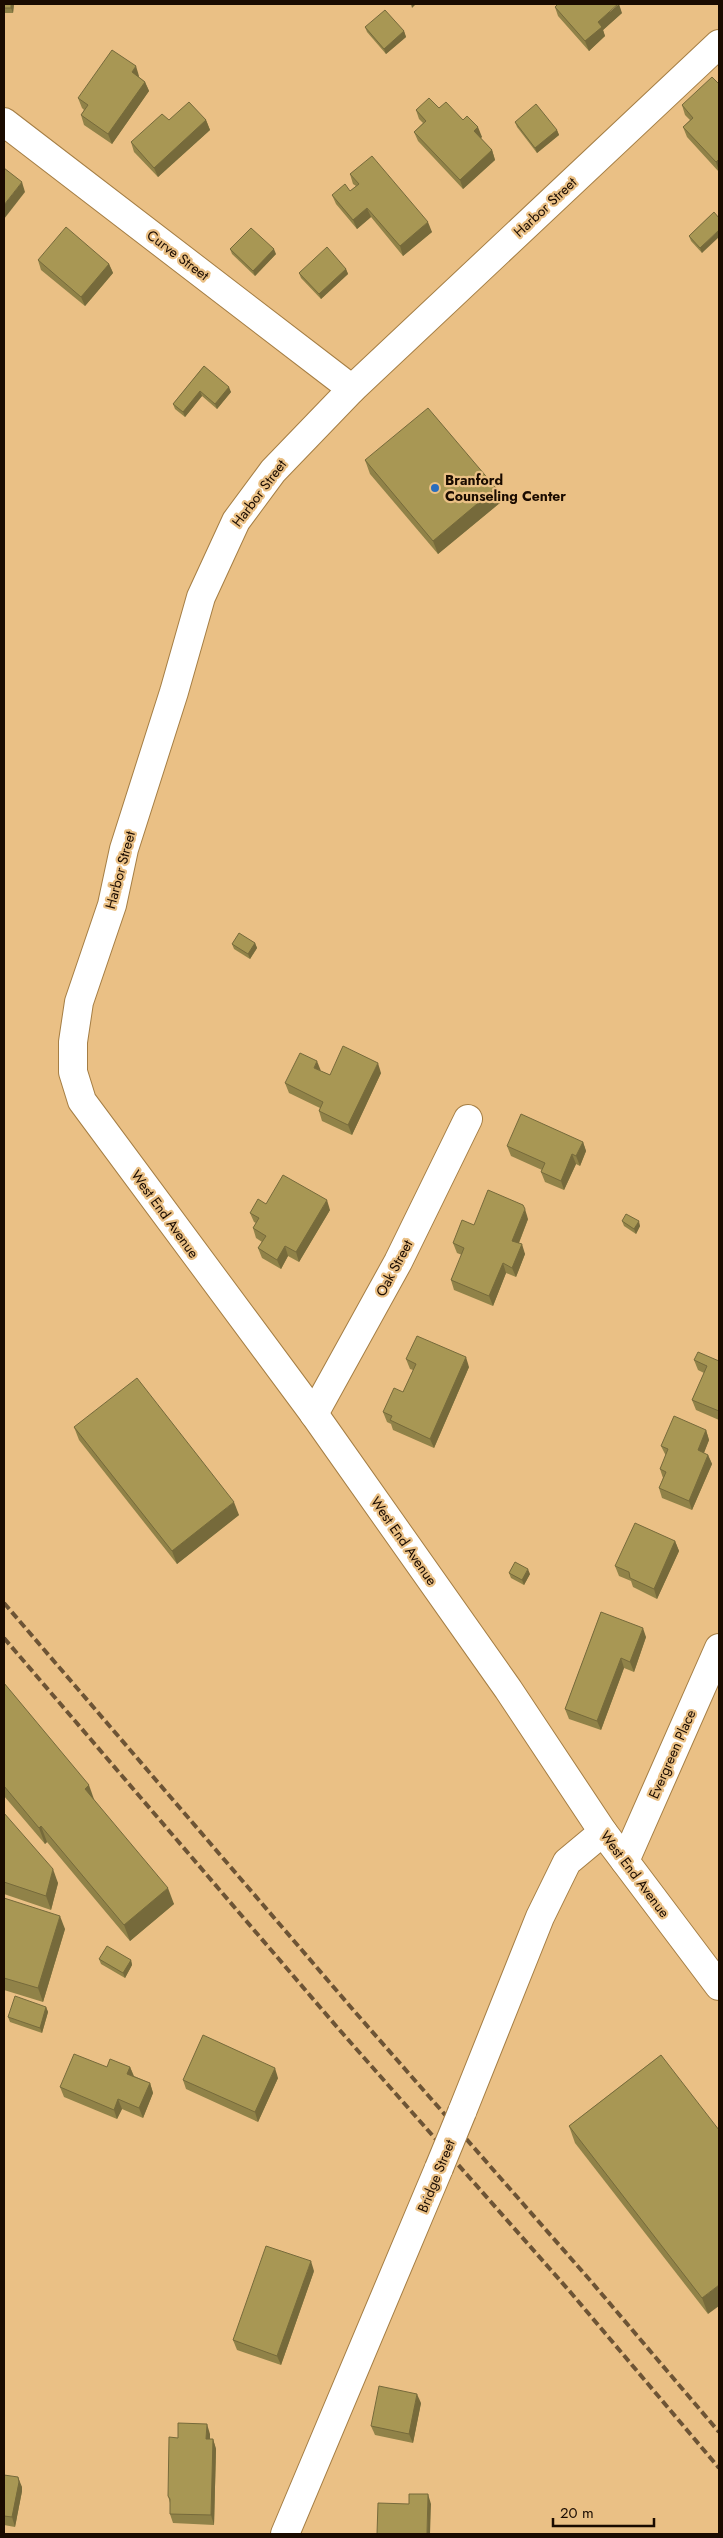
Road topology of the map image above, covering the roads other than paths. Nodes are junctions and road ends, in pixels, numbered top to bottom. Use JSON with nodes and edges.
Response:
{"nodes":[{"id":1,"x":719,"y":44,"type":"edge"},
{"id":2,"x":4,"y":122,"type":"edge"},
{"id":3,"x":352,"y":389,"type":"junction"},
{"id":4,"x":82,"y":1102,"type":"joint"},
{"id":5,"x":468,"y":1119,"type":"dead end"},
{"id":6,"x":314,"y":1414,"type":"junction"},
{"id":7,"x":719,"y":1648,"type":"edge"},
{"id":8,"x":603,"y":1832,"type":"junction"},
{"id":9,"x":625,"y":1861,"type":"junction"},
{"id":10,"x":719,"y":1986,"type":"edge"},
{"id":11,"x":285,"y":2534,"type":"edge"}],
"edges":[{"from":1,"to":3,"type":"street","name":"Harbor Street"},
{"from":2,"to":3,"type":"street","name":"Curve Street"},
{"from":3,"to":4,"type":"street","name":"Harbor Street"},
{"from":4,"to":6,"type":"street","name":"West End Avenue"},
{"from":5,"to":6,"type":"street","name":"Oak Street"},
{"from":6,"to":8,"type":"street","name":"West End Avenue"},
{"from":7,"to":9,"type":"street","name":"Evergreen Place"},
{"from":8,"to":9,"type":"street","name":"West End Avenue"},
{"from":8,"to":11,"type":"street","name":"Bridge Street","bridge":true},
{"from":9,"to":10,"type":"street","name":"West End Avenue"}]}
